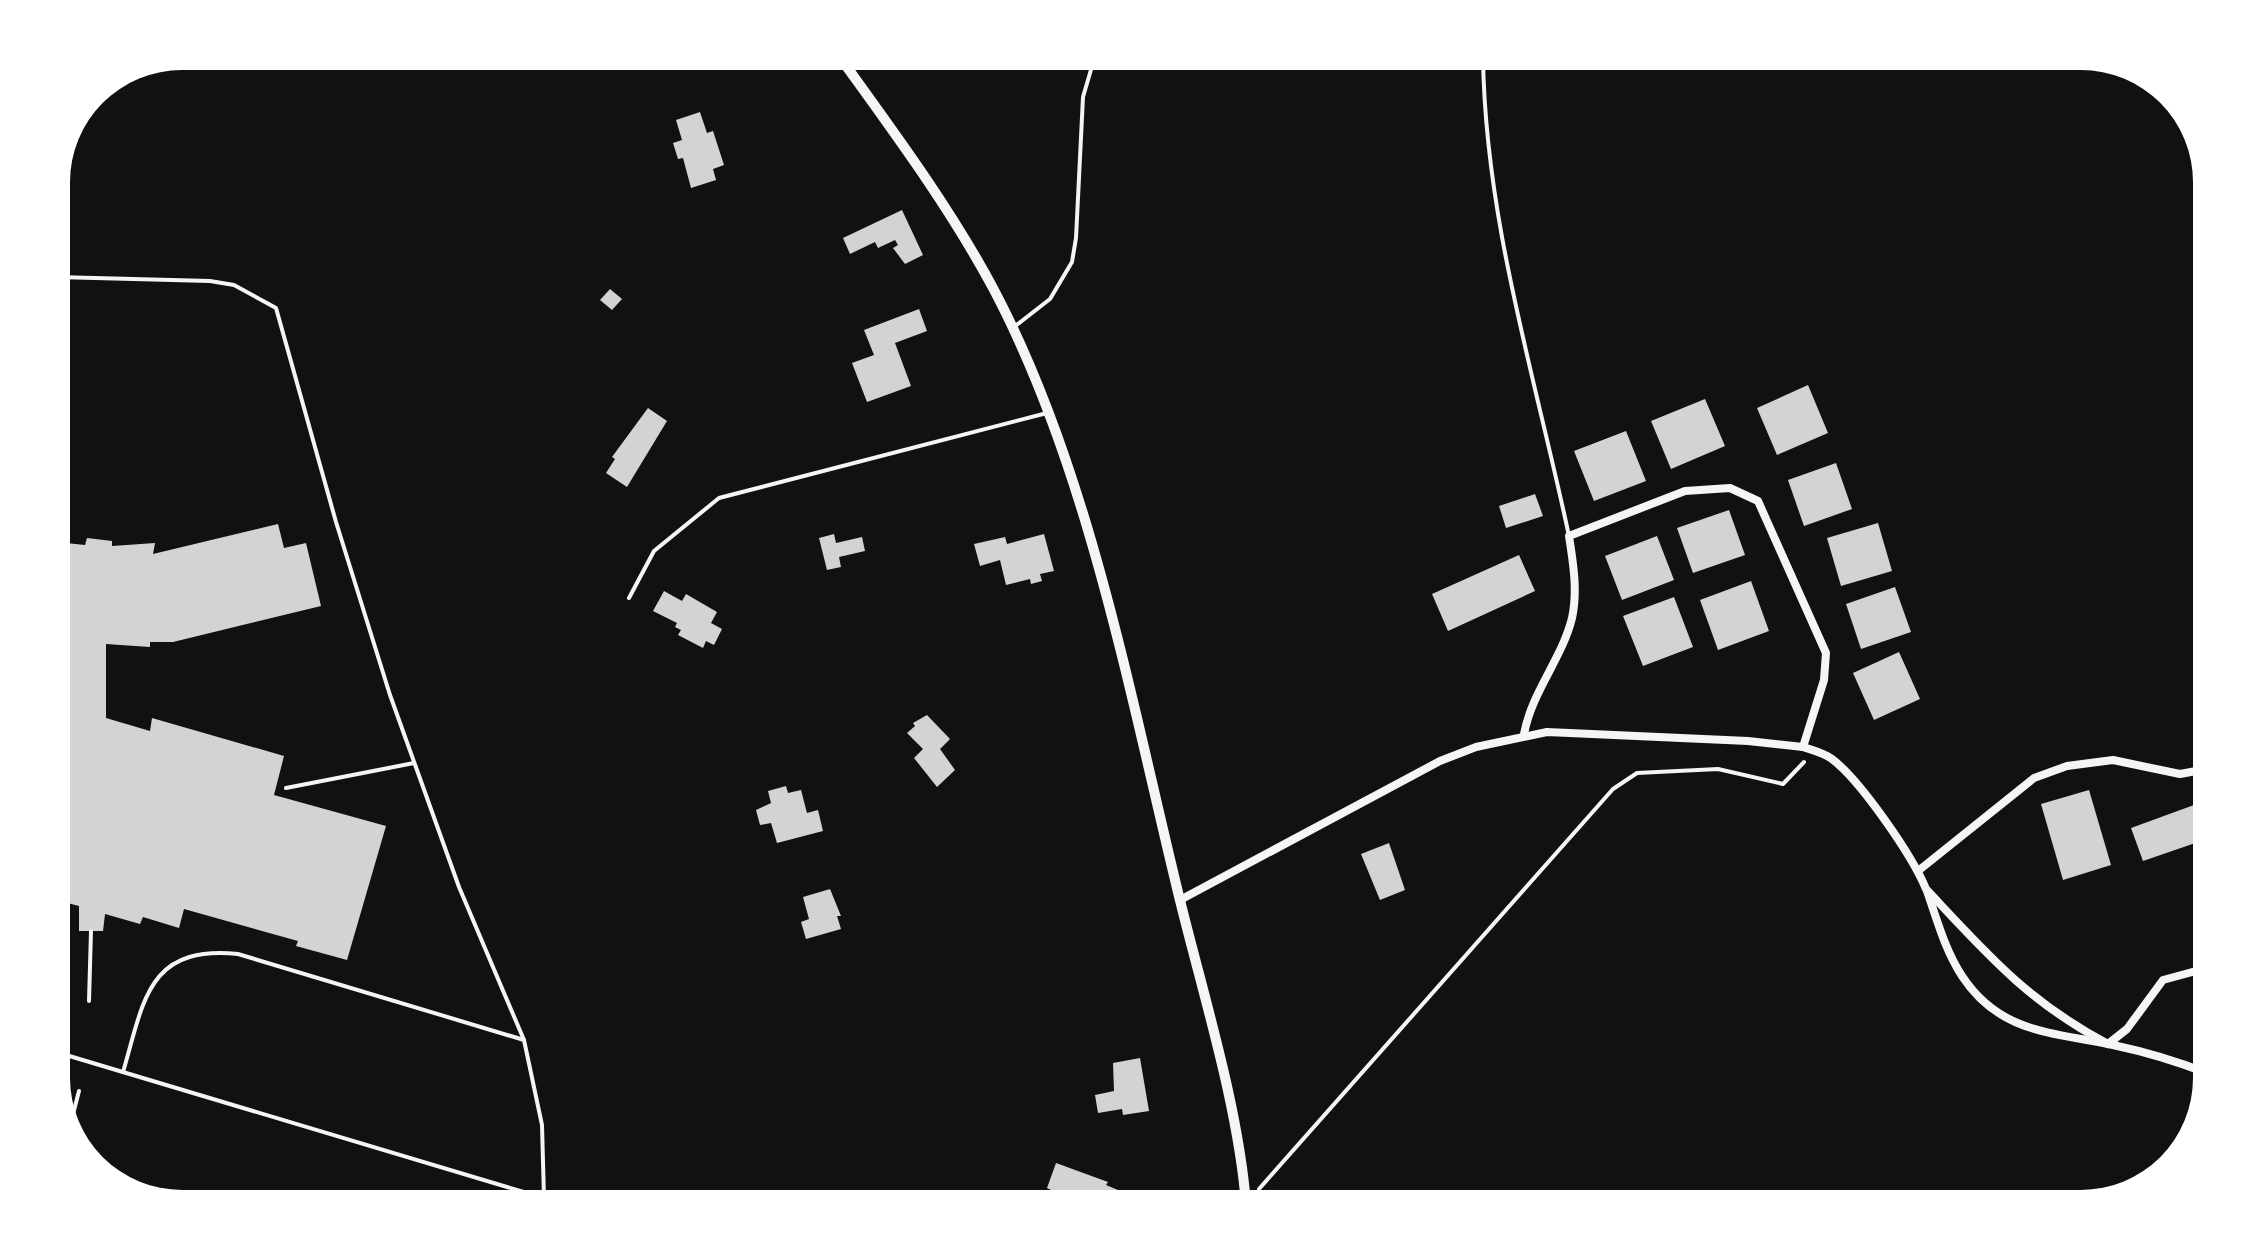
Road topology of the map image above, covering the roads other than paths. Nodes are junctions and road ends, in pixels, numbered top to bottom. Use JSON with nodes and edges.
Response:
{"nodes":[{"id":1,"x":849,"y":70,"type":"edge"},
{"id":2,"x":1091,"y":70,"type":"edge"},
{"id":3,"x":1483,"y":70,"type":"edge"},
{"id":4,"x":70,"y":277,"type":"edge"},
{"id":5,"x":1012,"y":328,"type":"junction"},
{"id":6,"x":1047,"y":413,"type":"junction"},
{"id":7,"x":1569,"y":536,"type":"junction"},
{"id":8,"x":629,"y":598,"type":"dead end"},
{"id":9,"x":1524,"y":734,"type":"junction"},
{"id":10,"x":1806,"y":748,"type":"junction"},
{"id":11,"x":414,"y":763,"type":"junction"},
{"id":12,"x":2193,"y":772,"type":"edge"},
{"id":13,"x":286,"y":788,"type":"dead end"},
{"id":14,"x":1918,"y":871,"type":"junction"},
{"id":15,"x":1926,"y":889,"type":"junction"},
{"id":16,"x":1180,"y":900,"type":"junction"},
{"id":17,"x":2193,"y":972,"type":"edge"},
{"id":18,"x":524,"y":1040,"type":"junction"},
{"id":19,"x":2108,"y":1044,"type":"junction"},
{"id":20,"x":70,"y":1056,"type":"edge"},
{"id":21,"x":2193,"y":1068,"type":"edge"},
{"id":22,"x":123,"y":1072,"type":"junction"},
{"id":23,"x":508,"y":1190,"type":"edge"},
{"id":24,"x":544,"y":1190,"type":"edge"},
{"id":25,"x":1243,"y":1190,"type":"edge"}],
"edges":[{"from":1,"to":5,"type":"street"},
{"from":2,"to":5,"type":"lane"},
{"from":3,"to":7,"type":"lane"},
{"from":4,"to":11,"type":"lane"},
{"from":5,"to":6,"type":"street"},
{"from":6,"to":8,"type":"lane"},
{"from":6,"to":16,"type":"street"},
{"from":7,"to":9,"type":"street"},
{"from":7,"to":10,"type":"street"},
{"from":9,"to":10,"type":"street"},
{"from":9,"to":16,"type":"street"},
{"from":10,"to":14,"type":"street"},
{"from":11,"to":13,"type":"lane"},
{"from":11,"to":18,"type":"lane"},
{"from":12,"to":14,"type":"street"},
{"from":14,"to":15,"type":"street"},
{"from":15,"to":19,"type":"street"},
{"from":15,"to":19,"type":"street"},
{"from":16,"to":25,"type":"street"},
{"from":17,"to":19,"type":"street"},
{"from":18,"to":22,"type":"lane"},
{"from":18,"to":24,"type":"lane"},
{"from":19,"to":21,"type":"street"},
{"from":20,"to":22,"type":"lane"},
{"from":22,"to":23,"type":"lane"}]}
